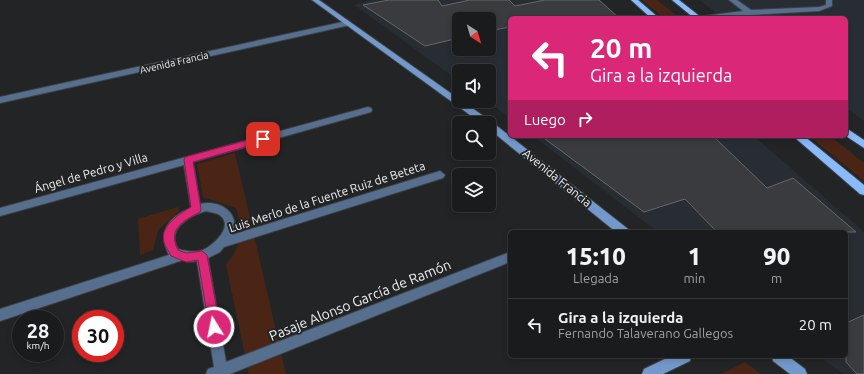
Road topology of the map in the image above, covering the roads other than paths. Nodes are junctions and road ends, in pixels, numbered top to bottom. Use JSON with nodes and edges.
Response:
{"nodes":[{"id":1,"x":315,"y":0,"type":"edge"},
{"id":2,"x":634,"y":0,"type":"edge"},
{"id":3,"x":674,"y":0,"type":"edge"},
{"id":4,"x":732,"y":0,"type":"edge"},
{"id":5,"x":829,"y":0,"type":"edge"},
{"id":6,"x":750,"y":12,"type":"junction"},
{"id":7,"x":653,"y":16,"type":"edge"},
{"id":8,"x":695,"y":16,"type":"edge"},
{"id":9,"x":719,"y":16,"type":"edge"},
{"id":10,"x":347,"y":23,"type":"junction"},
{"id":11,"x":0,"y":100,"type":"edge"},
{"id":12,"x":368,"y":110,"type":"dead end"},
{"id":13,"x":477,"y":116,"type":"edge"},
{"id":14,"x":496,"y":130,"type":"edge"},
{"id":15,"x":848,"y":133,"type":"edge"},
{"id":16,"x":800,"y":138,"type":"edge"},
{"id":17,"x":864,"y":145,"type":"edge"},
{"id":18,"x":188,"y":160,"type":"junction"},
{"id":19,"x":440,"y":175,"type":"dead end"},
{"id":20,"x":864,"y":191,"type":"edge"},
{"id":21,"x":196,"y":209,"type":"junction"},
{"id":22,"x":0,"y":212,"type":"edge"},
{"id":23,"x":621,"y":230,"type":"edge"},
{"id":24,"x":222,"y":244,"type":"junction"},
{"id":25,"x":202,"y":255,"type":"junction"},
{"id":26,"x":181,"y":256,"type":"junction"},
{"id":27,"x":508,"y":257,"type":"edge"},
{"id":28,"x":0,"y":315,"type":"edge"},
{"id":29,"x":681,"y":358,"type":"edge"},
{"id":30,"x":780,"y":358,"type":"edge"},
{"id":31,"x":219,"y":373,"type":"edge"},
{"id":32,"x":649,"y":374,"type":"edge"},
{"id":33,"x":800,"y":374,"type":"edge"}],
"edges":[{"from":1,"to":10,"type":"street","name":"Avenida Francia"},
{"from":2,"to":7,"type":"main road"},
{"from":3,"to":8,"type":"main road"},
{"from":4,"to":6,"type":"street"},
{"from":5,"to":6,"type":"street"},
{"from":6,"to":9,"type":"street"},
{"from":10,"to":11,"type":"street","name":"Avenida Francia"},
{"from":10,"to":13,"type":"street","name":"Avenida Francia"},
{"from":12,"to":18,"type":"street","name":"Ángel de Pedro y Villa"},
{"from":14,"to":23,"type":"street","name":"Avenida Francia"},
{"from":15,"to":17,"type":"main road"},
{"from":16,"to":20,"type":"main road"},
{"from":18,"to":21,"type":"street"},
{"from":18,"to":22,"type":"street","name":"Ángel de Pedro y Villa"},
{"from":19,"to":24,"type":"street","name":"Luis Merlo de la Fuente Ruiz de Beteta"},
{"from":21,"to":24,"type":"street"},
{"from":21,"to":26,"type":"street"},
{"from":24,"to":25,"type":"street"},
{"from":25,"to":26,"type":"street"},
{"from":25,"to":31,"type":"street"},
{"from":26,"to":28,"type":"street"},
{"from":27,"to":31,"type":"street","name":"Pasaje Alonso García de Ramón"},
{"from":29,"to":32,"type":"street"},
{"from":30,"to":33,"type":"street"}]}
